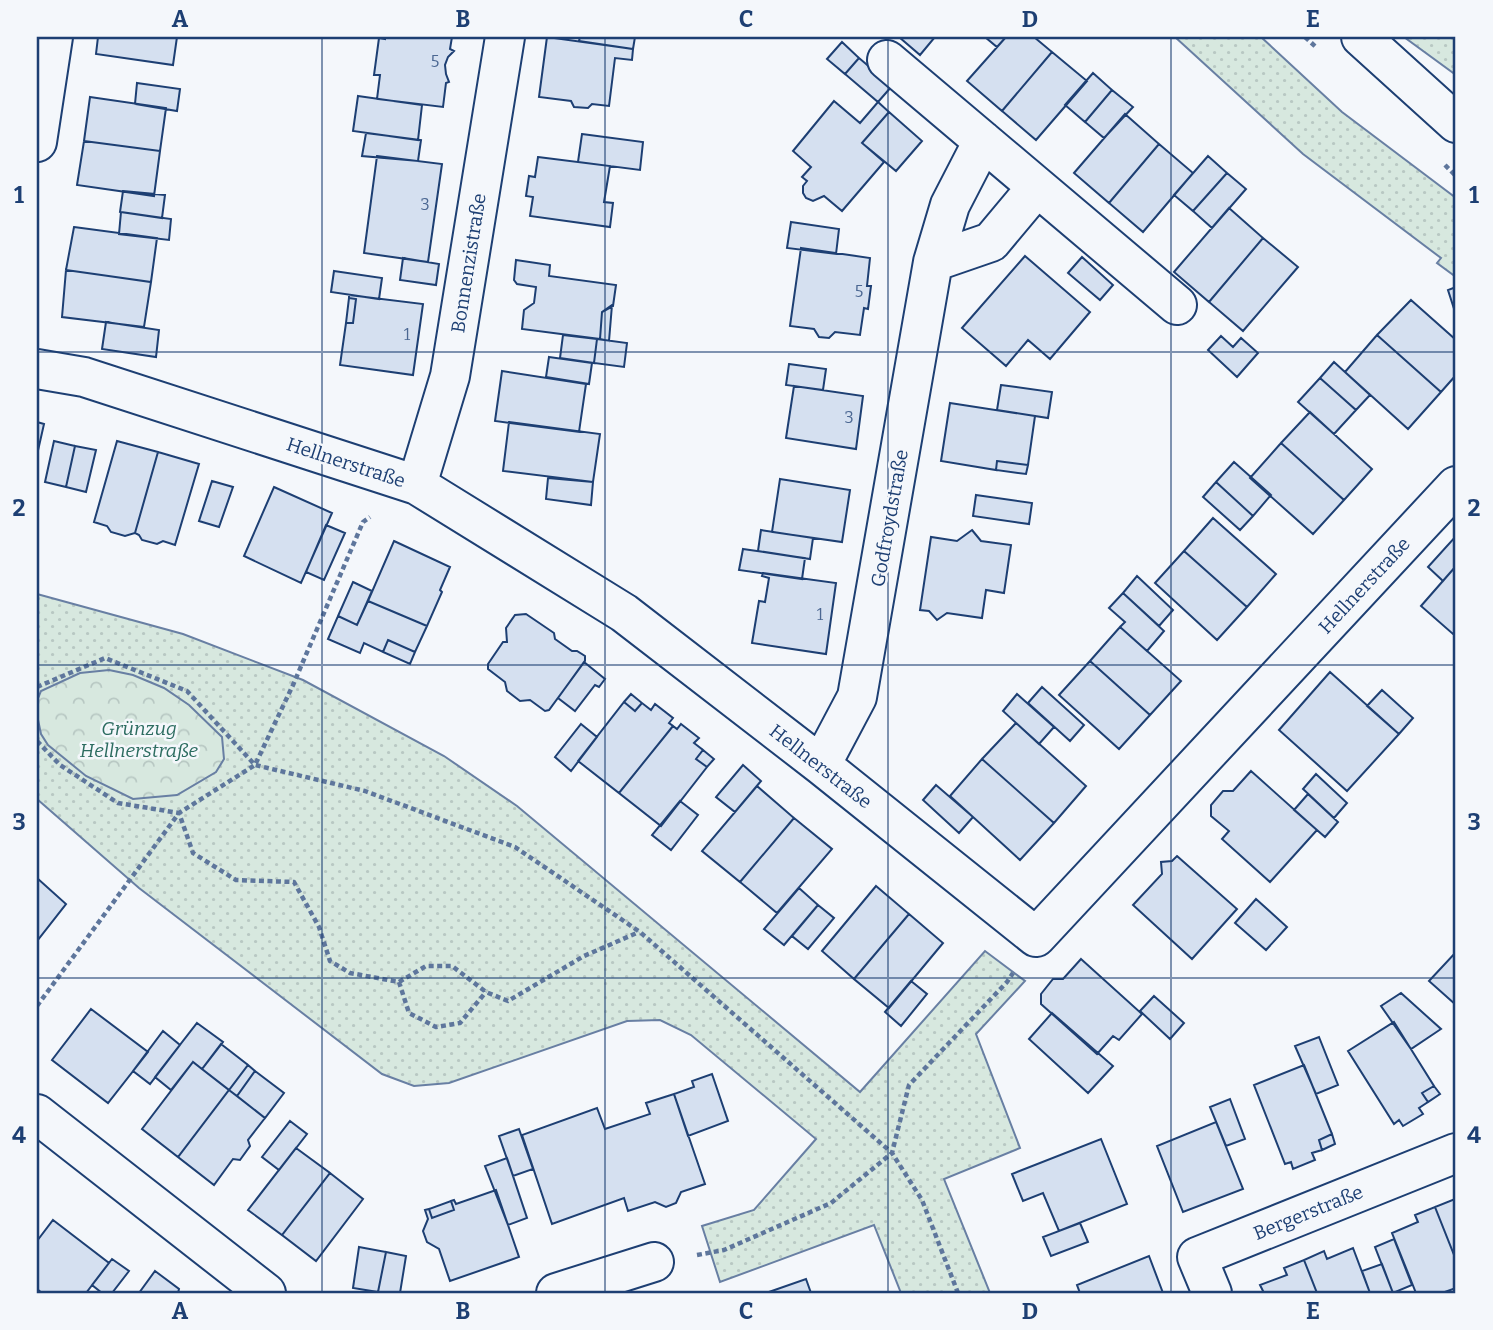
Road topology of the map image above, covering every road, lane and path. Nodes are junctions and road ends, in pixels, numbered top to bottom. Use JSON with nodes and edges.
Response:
{"nodes":[{"id":1,"x":53,"y":37,"type":"edge"},
{"id":2,"x":505,"y":37,"type":"edge"},
{"id":3,"x":1361,"y":37,"type":"edge"},
{"id":4,"x":887,"y":61,"type":"dead end"},
{"id":5,"x":1456,"y":123,"type":"edge"},
{"id":6,"x":983,"y":141,"type":"junction"},
{"id":7,"x":37,"y":142,"type":"edge"},
{"id":8,"x":1037,"y":187,"type":"junction"},
{"id":9,"x":933,"y":262,"type":"junction"},
{"id":10,"x":1177,"y":305,"type":"dead end"},
{"id":11,"x":37,"y":369,"type":"edge"},
{"id":12,"x":417,"y":485,"type":"junction"},
{"id":13,"x":1456,"y":486,"type":"edge"},
{"id":14,"x":37,"y":687,"type":"edge"},
{"id":15,"x":37,"y":741,"type":"edge"},
{"id":16,"x":255,"y":765,"type":"junction"},
{"id":17,"x":821,"y":765,"type":"junction"},
{"id":18,"x":179,"y":813,"type":"junction"},
{"id":19,"x":640,"y":932,"type":"junction"},
{"id":20,"x":1036,"y":937,"type":"junction"},
{"id":21,"x":398,"y":982,"type":"junction"},
{"id":22,"x":486,"y":992,"type":"junction"},
{"id":23,"x":37,"y":1006,"type":"edge"},
{"id":24,"x":37,"y":1114,"type":"edge"},
{"id":25,"x":892,"y":1153,"type":"junction"},
{"id":26,"x":1456,"y":1153,"type":"edge"},
{"id":27,"x":654,"y":1262,"type":"joint"},
{"id":28,"x":266,"y":1293,"type":"edge"},
{"id":29,"x":556,"y":1293,"type":"edge"},
{"id":30,"x":958,"y":1293,"type":"edge"},
{"id":31,"x":1212,"y":1293,"type":"edge"}],
"edges":[{"from":1,"to":7,"type":"street"},
{"from":2,"to":12,"type":"street","name":"Bonnenzistraße"},
{"from":3,"to":5,"type":"street"},
{"from":4,"to":6,"type":"street"},
{"from":6,"to":8,"type":"street"},
{"from":6,"to":9,"type":"street","name":"Godfroydstraße"},
{"from":8,"to":9,"type":"street"},
{"from":8,"to":10,"type":"street"},
{"from":9,"to":17,"type":"street","name":"Godfroydstraße"},
{"from":11,"to":12,"type":"street","name":"Hellnerstraße"},
{"from":12,"to":16,"type":"path"},
{"from":12,"to":17,"type":"street","name":"Hellnerstraße"},
{"from":13,"to":20,"type":"street","name":"Hellnerstraße"},
{"from":14,"to":16,"type":"path"},
{"from":15,"to":18,"type":"path"},
{"from":16,"to":18,"type":"path"},
{"from":16,"to":19,"type":"path"},
{"from":17,"to":20,"type":"street","name":"Hellnerstraße"},
{"from":18,"to":21,"type":"path"},
{"from":18,"to":23,"type":"path"},
{"from":19,"to":22,"type":"path"},
{"from":19,"to":25,"type":"path"},
{"from":20,"to":25,"type":"path"},
{"from":21,"to":22,"type":"path"},
{"from":21,"to":22,"type":"path"},
{"from":24,"to":28,"type":"street"},
{"from":25,"to":27,"type":"path"},
{"from":25,"to":30,"type":"path"},
{"from":26,"to":31,"type":"street","name":"Bergerstraße"},
{"from":27,"to":29,"type":"street"}]}
